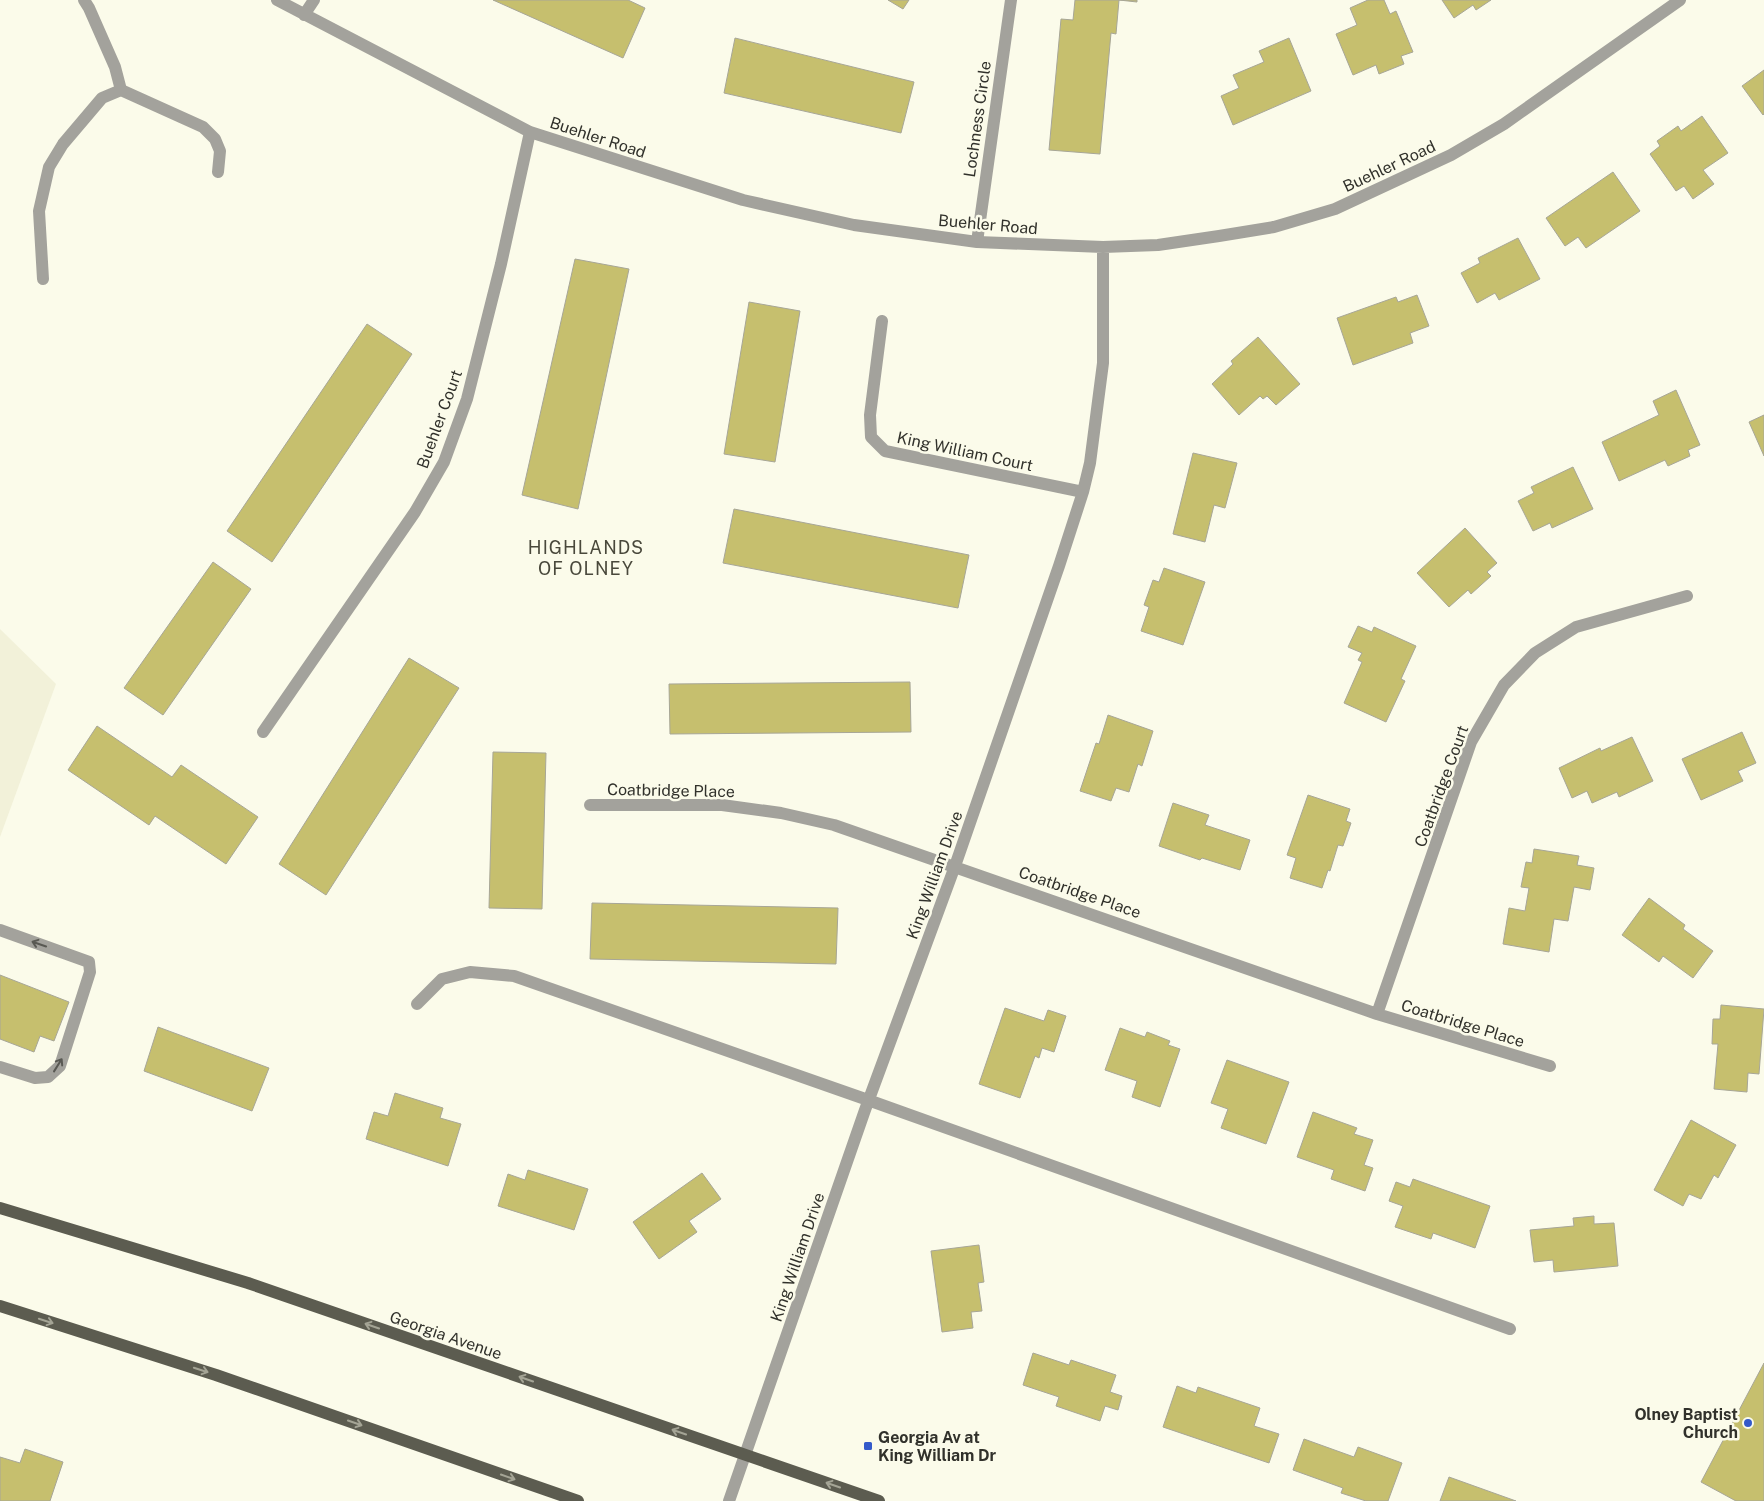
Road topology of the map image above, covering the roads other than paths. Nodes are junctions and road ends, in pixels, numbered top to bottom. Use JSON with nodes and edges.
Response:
{"nodes":[{"id":1,"x":84,"y":0,"type":"edge"},
{"id":2,"x":277,"y":0,"type":"edge"},
{"id":3,"x":314,"y":0,"type":"edge"},
{"id":4,"x":1011,"y":0,"type":"edge"},
{"id":5,"x":1680,"y":0,"type":"edge"},
{"id":6,"x":304,"y":15,"type":"junction"},
{"id":7,"x":121,"y":90,"type":"junction"},
{"id":8,"x":530,"y":132,"type":"junction"},
{"id":9,"x":218,"y":172,"type":"dead end"},
{"id":10,"x":977,"y":242,"type":"junction"},
{"id":11,"x":1103,"y":247,"type":"junction"},
{"id":12,"x":43,"y":279,"type":"dead end"},
{"id":13,"x":882,"y":321,"type":"dead end"},
{"id":14,"x":1083,"y":492,"type":"junction"},
{"id":15,"x":1688,"y":596,"type":"dead end"},
{"id":16,"x":263,"y":732,"type":"dead end"},
{"id":17,"x":590,"y":805,"type":"dead end"},
{"id":18,"x":955,"y":866,"type":"junction"},
{"id":19,"x":0,"y":930,"type":"edge"},
{"id":20,"x":417,"y":1004,"type":"dead end"},
{"id":21,"x":1377,"y":1014,"type":"junction"},
{"id":22,"x":1550,"y":1066,"type":"dead end"},
{"id":23,"x":0,"y":1067,"type":"edge"},
{"id":24,"x":868,"y":1100,"type":"junction"},
{"id":25,"x":0,"y":1208,"type":"edge"},
{"id":26,"x":0,"y":1306,"type":"edge"},
{"id":27,"x":1510,"y":1329,"type":"dead end"},
{"id":28,"x":745,"y":1454,"type":"junction"},
{"id":29,"x":578,"y":1501,"type":"edge"},
{"id":30,"x":729,"y":1501,"type":"edge"},
{"id":31,"x":879,"y":1501,"type":"edge"}],
"edges":[{"from":1,"to":7,"type":"street"},
{"from":2,"to":6,"type":"street","name":"Buehler Road"},
{"from":3,"to":6,"type":"street"},
{"from":4,"to":10,"type":"street","name":"Lochness Circle"},
{"from":5,"to":11,"type":"street","name":"Buehler Road"},
{"from":6,"to":8,"type":"street","name":"Buehler Road"},
{"from":7,"to":9,"type":"street"},
{"from":7,"to":12,"type":"street"},
{"from":8,"to":10,"type":"street","name":"Buehler Road"},
{"from":8,"to":16,"type":"street","name":"Buehler Court"},
{"from":10,"to":11,"type":"street","name":"Buehler Road"},
{"from":11,"to":14,"type":"street","name":"King William Drive"},
{"from":13,"to":14,"type":"street","name":"King William Court"},
{"from":14,"to":18,"type":"street","name":"King William Drive"},
{"from":15,"to":21,"type":"street","name":"Coatbridge Court"},
{"from":17,"to":18,"type":"street","name":"Coatbridge Place"},
{"from":18,"to":21,"type":"street","name":"Coatbridge Place"},
{"from":18,"to":24,"type":"street","name":"King William Drive"},
{"from":23,"to":19,"type":"street","one_way":true},
{"from":20,"to":24,"type":"street"},
{"from":21,"to":22,"type":"street","name":"Coatbridge Place"},
{"from":24,"to":27,"type":"street"},
{"from":24,"to":28,"type":"street","name":"King William Drive"},
{"from":28,"to":25,"type":"main road","name":"Georgia Avenue","one_way":true},
{"from":26,"to":29,"type":"main road","one_way":true},
{"from":28,"to":30,"type":"street","name":"King William Drive"},
{"from":31,"to":28,"type":"main road","name":"Georgia Avenue","one_way":true}]}
